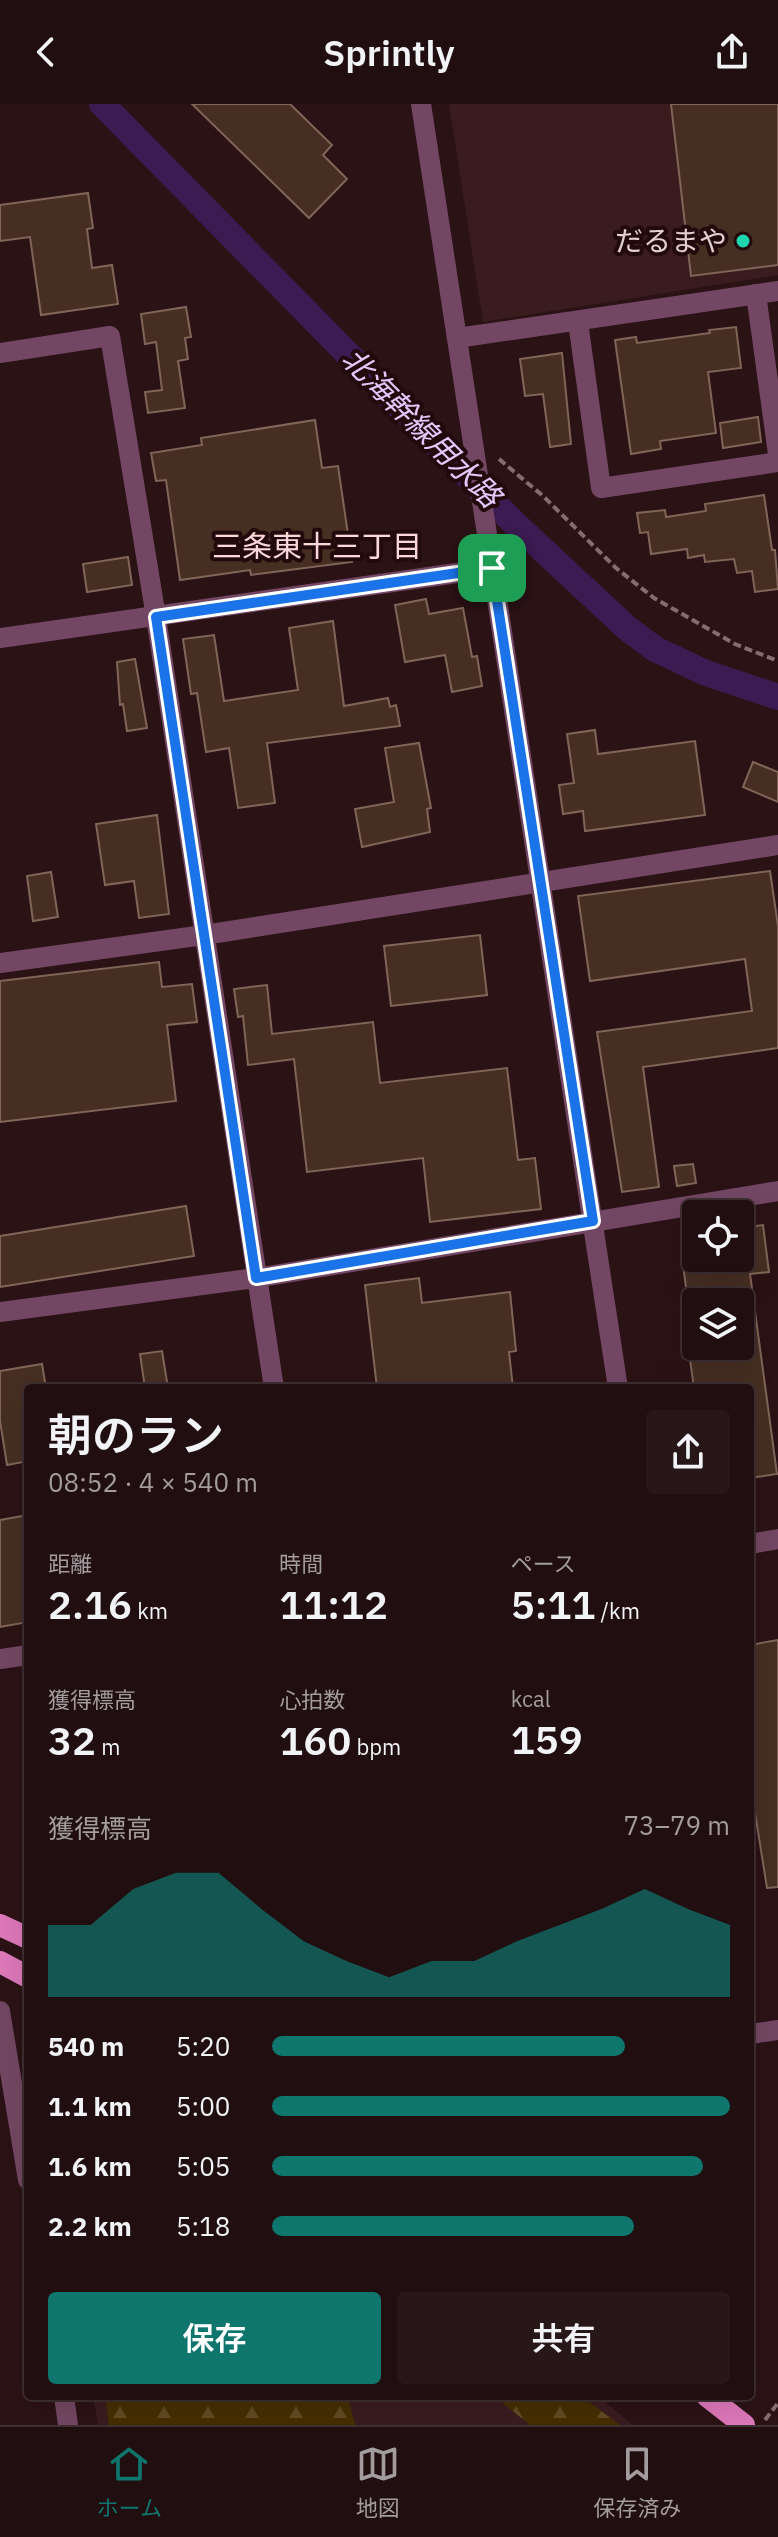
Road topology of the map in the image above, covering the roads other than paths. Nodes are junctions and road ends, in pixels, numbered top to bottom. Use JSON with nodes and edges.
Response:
{"nodes":[{"id":1,"x":421,"y":104,"type":"edge"},
{"id":2,"x":778,"y":291,"type":"edge"},
{"id":3,"x":756,"y":294,"type":"junction"},
{"id":4,"x":578,"y":322,"type":"junction"},
{"id":5,"x":457,"y":338,"type":"junction"},
{"id":6,"x":0,"y":353,"type":"edge"},
{"id":7,"x":778,"y":454,"type":"edge"},
{"id":8,"x":778,"y":462,"type":"edge"},
{"id":9,"x":492,"y":568,"type":"junction"},
{"id":10,"x":156,"y":617,"type":"junction"},
{"id":11,"x":0,"y":638,"type":"edge"},
{"id":12,"x":778,"y":845,"type":"edge"},
{"id":13,"x":541,"y":882,"type":"junction"},
{"id":14,"x":204,"y":935,"type":"junction"},
{"id":15,"x":0,"y":963,"type":"edge"},
{"id":16,"x":778,"y":1191,"type":"edge"},
{"id":17,"x":593,"y":1221,"type":"junction"},
{"id":18,"x":256,"y":1278,"type":"junction"},
{"id":19,"x":0,"y":1312,"type":"edge"},
{"id":20,"x":273,"y":1384,"type":"edge"},
{"id":21,"x":617,"y":1384,"type":"edge"},
{"id":22,"x":778,"y":1539,"type":"edge"},
{"id":23,"x":754,"y":1543,"type":"edge"},
{"id":24,"x":24,"y":1656,"type":"edge"},
{"id":25,"x":0,"y":1659,"type":"edge"},
{"id":26,"x":0,"y":1925,"type":"edge"},
{"id":27,"x":24,"y":1936,"type":"edge"},
{"id":28,"x":0,"y":1962,"type":"edge"},
{"id":29,"x":24,"y":1975,"type":"edge"},
{"id":30,"x":0,"y":2011,"type":"edge"},
{"id":31,"x":778,"y":2030,"type":"edge"},
{"id":32,"x":754,"y":2033,"type":"edge"},
{"id":33,"x":24,"y":2156,"type":"edge"},
{"id":34,"x":65,"y":2400,"type":"edge"},
{"id":35,"x":712,"y":2400,"type":"edge"},
{"id":36,"x":68,"y":2425,"type":"edge"},
{"id":37,"x":744,"y":2425,"type":"edge"}],
"edges":[{"from":1,"to":5,"type":"street"},
{"from":2,"to":3,"type":"street"},
{"from":3,"to":4,"type":"street"},
{"from":3,"to":7,"type":"street"},
{"from":4,"to":5,"type":"street"},
{"from":4,"to":8,"type":"street"},
{"from":5,"to":9,"type":"street"},
{"from":6,"to":10,"type":"street"},
{"from":9,"to":10,"type":"street"},
{"from":9,"to":13,"type":"street"},
{"from":10,"to":11,"type":"street"},
{"from":10,"to":14,"type":"street"},
{"from":12,"to":13,"type":"street"},
{"from":13,"to":14,"type":"street"},
{"from":13,"to":17,"type":"street"},
{"from":14,"to":15,"type":"street"},
{"from":14,"to":18,"type":"street"},
{"from":16,"to":17,"type":"street"},
{"from":17,"to":18,"type":"street"},
{"from":17,"to":21,"type":"street"},
{"from":18,"to":19,"type":"street"},
{"from":18,"to":20,"type":"street"},
{"from":22,"to":23,"type":"street"},
{"from":24,"to":25,"type":"street"},
{"from":26,"to":27,"type":"highway"},
{"from":28,"to":29,"type":"highway"},
{"from":30,"to":33,"type":"street"},
{"from":31,"to":32,"type":"street"},
{"from":34,"to":36,"type":"street"},
{"from":35,"to":37,"type":"highway"}]}
